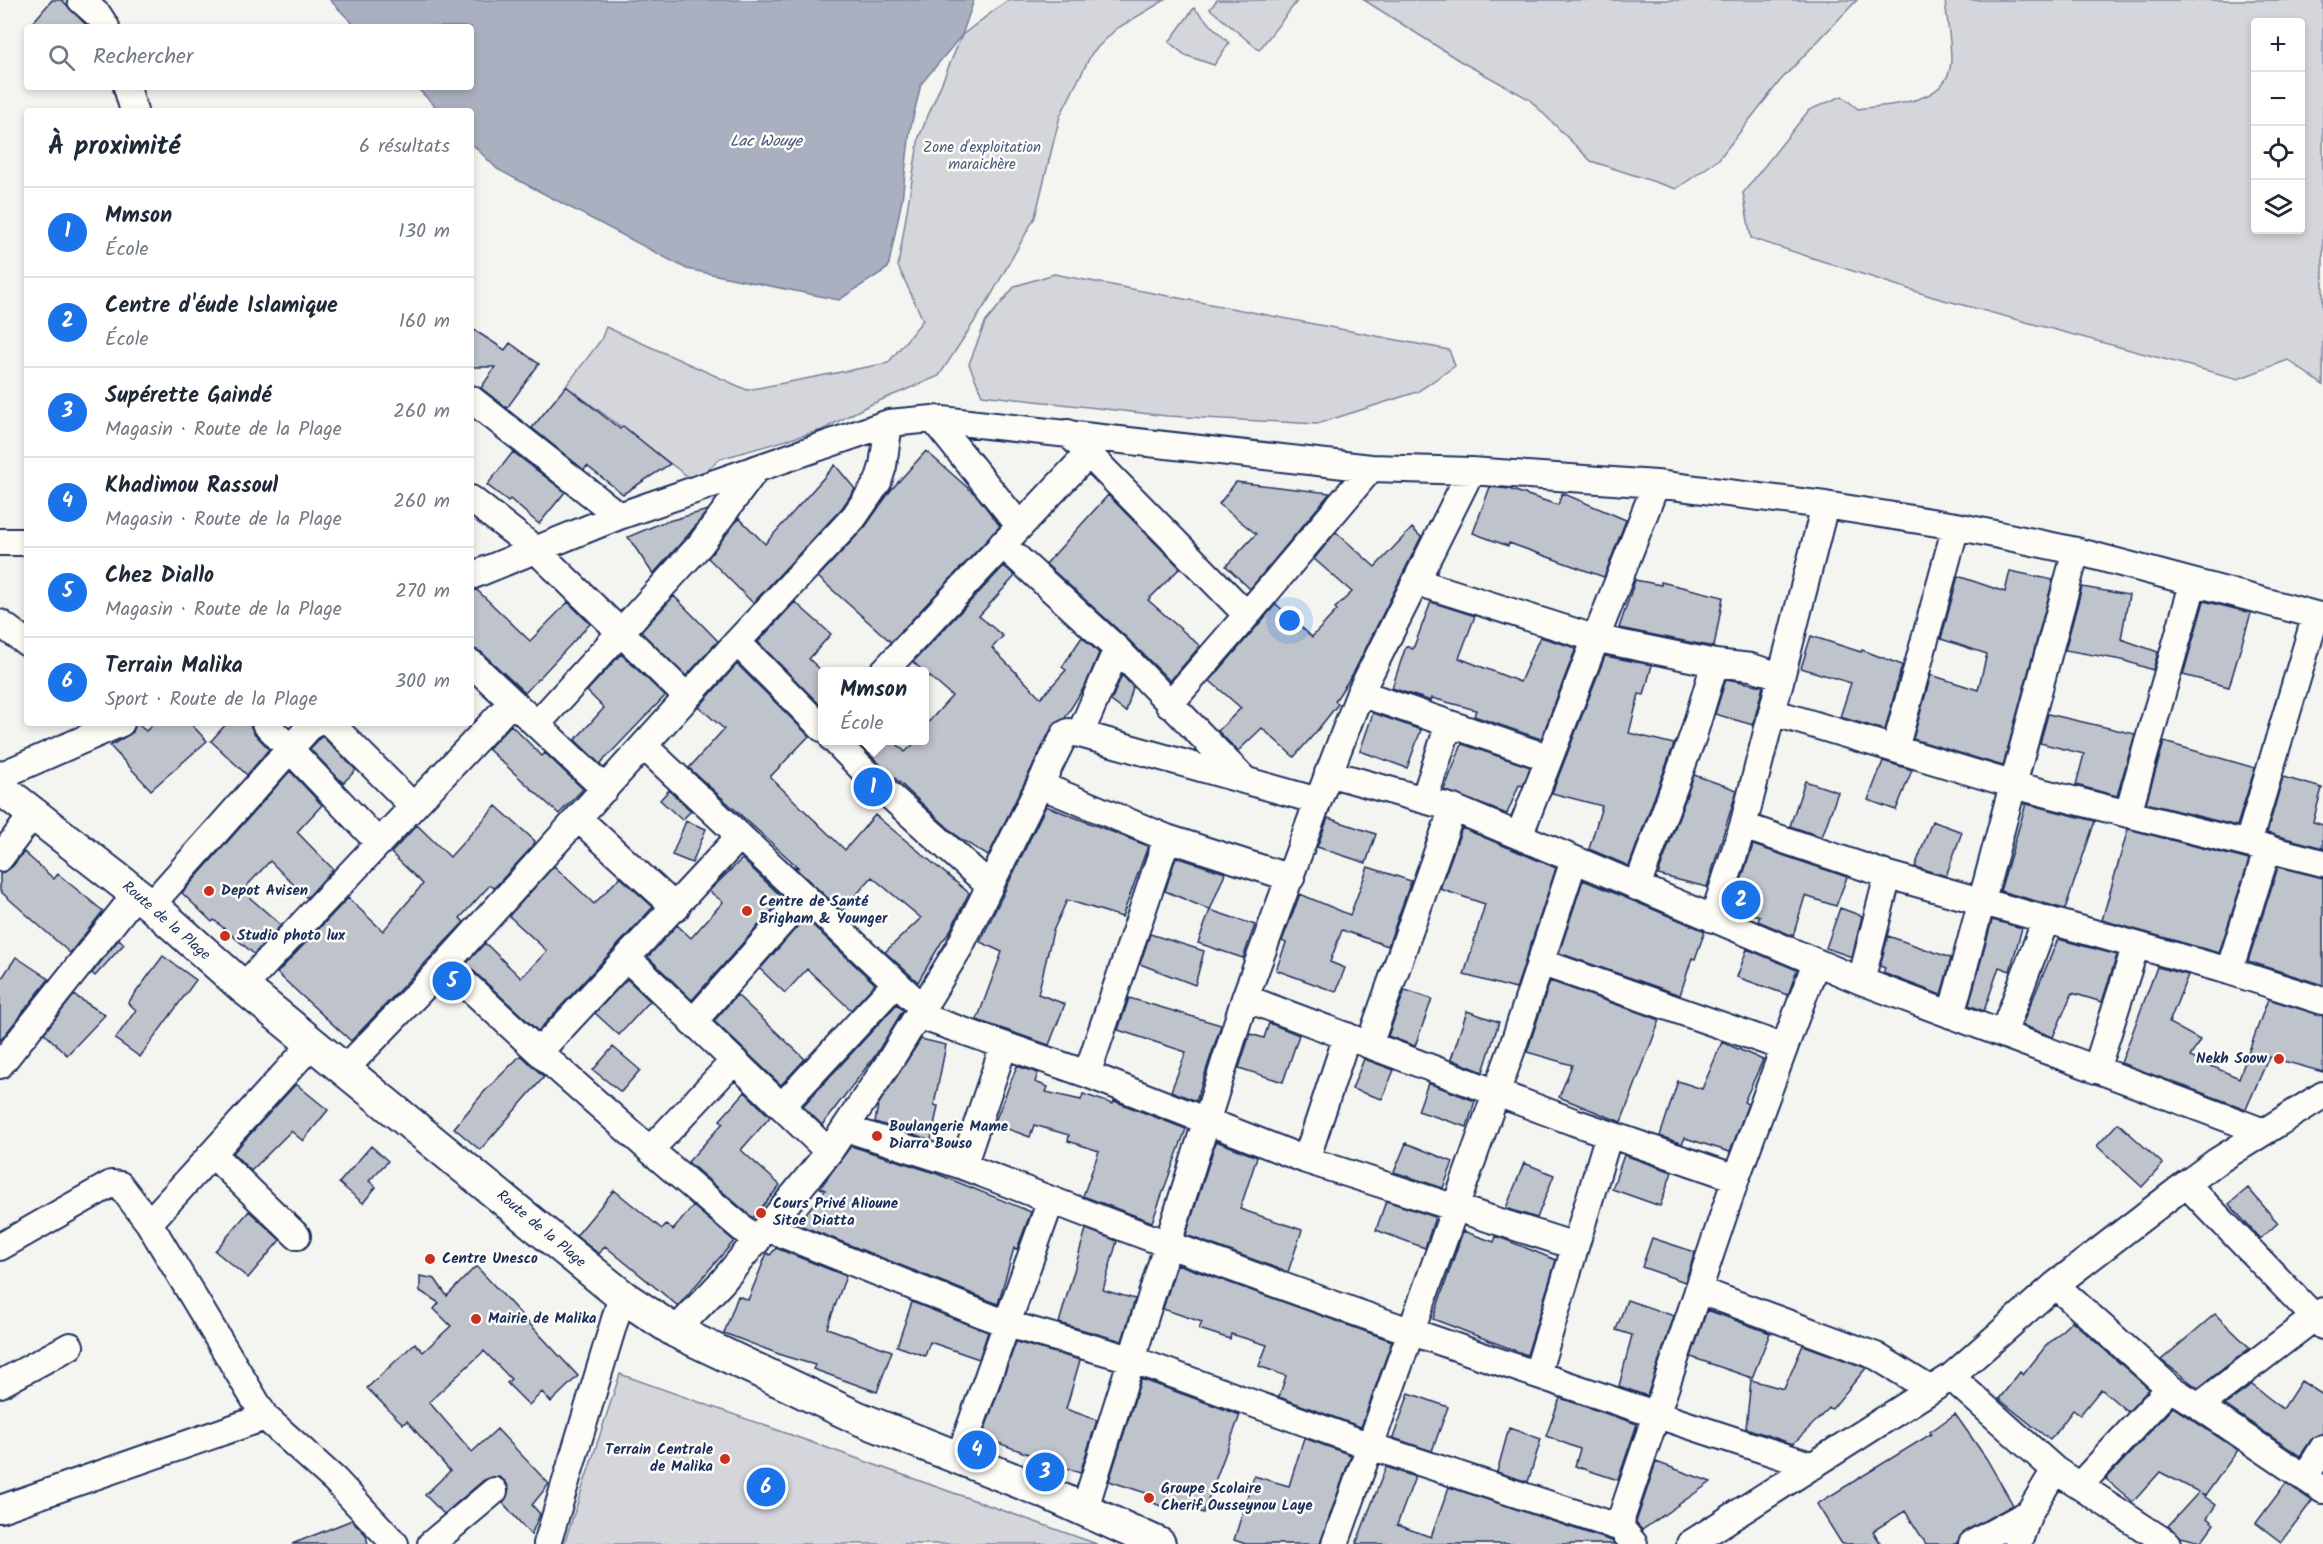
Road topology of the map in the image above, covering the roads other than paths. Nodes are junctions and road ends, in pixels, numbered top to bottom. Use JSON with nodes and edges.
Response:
{"nodes":[{"id":1,"x":81,"y":0,"type":"edge"},
{"id":2,"x":104,"y":24,"type":"edge"},
{"id":3,"x":128,"y":90,"type":"edge"},
{"id":4,"x":133,"y":108,"type":"edge"},
{"id":5,"x":474,"y":401,"type":"edge"},
{"id":6,"x":933,"y":419,"type":"junction"},
{"id":7,"x":889,"y":423,"type":"junction"},
{"id":8,"x":1068,"y":433,"type":"junction"},
{"id":9,"x":1088,"y":454,"type":"junction"},
{"id":10,"x":1371,"y":468,"type":"junction"},
{"id":11,"x":756,"y":469,"type":"junction"},
{"id":12,"x":1471,"y":471,"type":"junction"},
{"id":13,"x":1656,"y":484,"type":"junction"},
{"id":14,"x":474,"y":502,"type":"edge"},
{"id":15,"x":1825,"y":504,"type":"junction"},
{"id":16,"x":619,"y":516,"type":"junction"},
{"id":17,"x":1019,"y":525,"type":"junction"},
{"id":18,"x":1956,"y":526,"type":"junction"},
{"id":19,"x":0,"y":542,"type":"edge"},
{"id":20,"x":24,"y":542,"type":"edge"},
{"id":21,"x":1002,"y":544,"type":"junction"},
{"id":22,"x":536,"y":550,"type":"junction"},
{"id":23,"x":2076,"y":551,"type":"junction"},
{"id":24,"x":474,"y":575,"type":"edge"},
{"id":25,"x":1417,"y":582,"type":"junction"},
{"id":26,"x":2193,"y":584,"type":"junction"},
{"id":27,"x":1247,"y":615,"type":"junction"},
{"id":28,"x":2320,"y":616,"type":"edge"},
{"id":29,"x":0,"y":624,"type":"edge"},
{"id":30,"x":620,"y":632,"type":"junction"},
{"id":31,"x":1594,"y":639,"type":"junction"},
{"id":32,"x":24,"y":641,"type":"edge"},
{"id":33,"x":737,"y":642,"type":"junction"},
{"id":34,"x":1117,"y":649,"type":"junction"},
{"id":35,"x":1715,"y":663,"type":"junction"},
{"id":36,"x":474,"y":666,"type":"edge"},
{"id":37,"x":888,"y":667,"type":"edge"},
{"id":38,"x":1781,"y":676,"type":"junction"},
{"id":39,"x":1360,"y":693,"type":"junction"},
{"id":40,"x":687,"y":697,"type":"junction"},
{"id":41,"x":512,"y":702,"type":"junction"},
{"id":42,"x":1169,"y":705,"type":"junction"},
{"id":43,"x":1772,"y":712,"type":"junction"},
{"id":44,"x":537,"y":724,"type":"junction"},
{"id":45,"x":818,"y":724,"type":"edge"},
{"id":46,"x":1449,"y":724,"type":"junction"},
{"id":47,"x":114,"y":726,"type":"edge"},
{"id":48,"x":268,"y":726,"type":"edge"},
{"id":49,"x":310,"y":726,"type":"edge"},
{"id":50,"x":333,"y":726,"type":"edge"},
{"id":51,"x":1080,"y":734,"type":"junction"},
{"id":52,"x":838,"y":745,"type":"edge"},
{"id":53,"x":644,"y":746,"type":"junction"},
{"id":54,"x":289,"y":748,"type":"junction"},
{"id":55,"x":1895,"y":749,"type":"junction"},
{"id":56,"x":1549,"y":758,"type":"junction"},
{"id":57,"x":1328,"y":773,"type":"junction"},
{"id":58,"x":0,"y":776,"type":"edge"},
{"id":59,"x":1245,"y":780,"type":"junction"},
{"id":60,"x":1040,"y":784,"type":"junction"},
{"id":61,"x":2013,"y":784,"type":"junction"},
{"id":62,"x":0,"y":788,"type":"edge"},
{"id":63,"x":604,"y":789,"type":"junction"},
{"id":64,"x":1424,"y":800,"type":"junction"},
{"id":65,"x":1318,"y":801,"type":"junction"},
{"id":66,"x":413,"y":806,"type":"junction"},
{"id":67,"x":1453,"y":808,"type":"junction"},
{"id":68,"x":2128,"y":813,"type":"junction"},
{"id":69,"x":33,"y":814,"type":"junction"},
{"id":70,"x":579,"y":819,"type":"junction"},
{"id":71,"x":1743,"y":826,"type":"junction"},
{"id":72,"x":740,"y":836,"type":"junction"},
{"id":73,"x":1519,"y":837,"type":"junction"},
{"id":74,"x":1167,"y":838,"type":"junction"},
{"id":75,"x":378,"y":842,"type":"junction"},
{"id":76,"x":2258,"y":845,"type":"junction"},
{"id":77,"x":0,"y":858,"type":"edge"},
{"id":78,"x":1574,"y":860,"type":"junction"},
{"id":79,"x":2323,"y":863,"type":"edge"},
{"id":80,"x":1888,"y":875,"type":"junction"},
{"id":81,"x":1291,"y":878,"type":"junction"},
{"id":82,"x":990,"y":886,"type":"junction"},
{"id":83,"x":1637,"y":887,"type":"junction"},
{"id":84,"x":804,"y":897,"type":"junction"},
{"id":85,"x":144,"y":900,"type":"junction"},
{"id":86,"x":1982,"y":900,"type":"junction"},
{"id":87,"x":676,"y":908,"type":"junction"},
{"id":88,"x":1713,"y":919,"type":"junction"},
{"id":89,"x":2046,"y":919,"type":"junction"},
{"id":90,"x":2136,"y":945,"type":"junction"},
{"id":91,"x":628,"y":959,"type":"junction"},
{"id":92,"x":1540,"y":962,"type":"junction"},
{"id":93,"x":1816,"y":962,"type":"junction"},
{"id":94,"x":445,"y":965,"type":"junction"},
{"id":95,"x":2229,"y":971,"type":"junction"},
{"id":96,"x":1861,"y":981,"type":"junction"},
{"id":97,"x":896,"y":983,"type":"junction"},
{"id":98,"x":243,"y":987,"type":"junction"},
{"id":99,"x":1245,"y":998,"type":"junction"},
{"id":100,"x":2323,"y":1001,"type":"edge"},
{"id":101,"x":922,"y":1012,"type":"junction"},
{"id":102,"x":1951,"y":1015,"type":"junction"},
{"id":103,"x":692,"y":1023,"type":"junction"},
{"id":104,"x":2003,"y":1035,"type":"junction"},
{"id":105,"x":1358,"y":1040,"type":"junction"},
{"id":106,"x":312,"y":1044,"type":"junction"},
{"id":107,"x":1004,"y":1045,"type":"junction"},
{"id":108,"x":1783,"y":1047,"type":"junction"},
{"id":109,"x":539,"y":1052,"type":"junction"},
{"id":110,"x":734,"y":1061,"type":"junction"},
{"id":111,"x":0,"y":1065,"type":"edge"},
{"id":112,"x":344,"y":1070,"type":"junction"},
{"id":113,"x":2096,"y":1070,"type":"junction"},
{"id":114,"x":1088,"y":1074,"type":"junction"},
{"id":115,"x":1496,"y":1093,"type":"junction"},
{"id":116,"x":2323,"y":1095,"type":"edge"},
{"id":117,"x":782,"y":1106,"type":"junction"},
{"id":118,"x":1206,"y":1122,"type":"junction"},
{"id":119,"x":845,"y":1128,"type":"junction"},
{"id":120,"x":2264,"y":1132,"type":"junction"},
{"id":121,"x":1609,"y":1134,"type":"junction"},
{"id":122,"x":650,"y":1150,"type":"junction"},
{"id":123,"x":828,"y":1152,"type":"junction"},
{"id":124,"x":212,"y":1154,"type":"junction"},
{"id":125,"x":1306,"y":1160,"type":"junction"},
{"id":126,"x":963,"y":1166,"type":"junction"},
{"id":127,"x":1736,"y":1178,"type":"junction"},
{"id":128,"x":2186,"y":1184,"type":"junction"},
{"id":129,"x":1051,"y":1200,"type":"junction"},
{"id":130,"x":1455,"y":1209,"type":"junction"},
{"id":131,"x":149,"y":1223,"type":"junction"},
{"id":132,"x":762,"y":1234,"type":"junction"},
{"id":133,"x":297,"y":1236,"type":"dead end"},
{"id":134,"x":1167,"y":1245,"type":"junction"},
{"id":135,"x":1575,"y":1246,"type":"junction"},
{"id":136,"x":0,"y":1247,"type":"edge"},
{"id":137,"x":2055,"y":1286,"type":"junction"},
{"id":138,"x":1698,"y":1290,"type":"junction"},
{"id":139,"x":622,"y":1296,"type":"junction"},
{"id":140,"x":2320,"y":1318,"type":"edge"},
{"id":141,"x":1007,"y":1324,"type":"junction"},
{"id":142,"x":675,"y":1331,"type":"junction"},
{"id":143,"x":1412,"y":1331,"type":"junction"},
{"id":144,"x":70,"y":1346,"type":"dead end"},
{"id":145,"x":1131,"y":1359,"type":"junction"},
{"id":146,"x":1537,"y":1374,"type":"junction"},
{"id":147,"x":0,"y":1383,"type":"edge"},
{"id":148,"x":1941,"y":1384,"type":"junction"},
{"id":149,"x":2170,"y":1388,"type":"junction"},
{"id":150,"x":2199,"y":1406,"type":"junction"},
{"id":151,"x":1656,"y":1415,"type":"junction"},
{"id":152,"x":265,"y":1418,"type":"junction"},
{"id":153,"x":1370,"y":1446,"type":"junction"},
{"id":154,"x":2323,"y":1448,"type":"edge"},
{"id":155,"x":959,"y":1458,"type":"junction"},
{"id":156,"x":1813,"y":1466,"type":"junction"},
{"id":157,"x":2055,"y":1470,"type":"junction"},
{"id":158,"x":2314,"y":1483,"type":"edge"},
{"id":159,"x":2079,"y":1486,"type":"junction"},
{"id":160,"x":494,"y":1491,"type":"dead end"},
{"id":161,"x":0,"y":1509,"type":"edge"},
{"id":162,"x":1084,"y":1511,"type":"junction"},
{"id":163,"x":2029,"y":1513,"type":"junction"},
{"id":164,"x":1118,"y":1536,"type":"edge"},
{"id":165,"x":1628,"y":1536,"type":"edge"},
{"id":166,"x":395,"y":1544,"type":"edge"},
{"id":167,"x":431,"y":1544,"type":"edge"},
{"id":168,"x":547,"y":1544,"type":"edge"},
{"id":169,"x":1160,"y":1544,"type":"edge"},
{"id":170,"x":1335,"y":1544,"type":"edge"},
{"id":171,"x":1690,"y":1544,"type":"edge"},
{"id":172,"x":1972,"y":1544,"type":"edge"},
{"id":173,"x":2018,"y":1544,"type":"edge"},
{"id":174,"x":2168,"y":1544,"type":"edge"}],
"edges":[{"from":1,"to":2,"type":"street"},
{"from":3,"to":4,"type":"street"},
{"from":5,"to":16,"type":"street"},
{"from":6,"to":7,"type":"street"},
{"from":6,"to":8,"type":"street"},
{"from":6,"to":17,"type":"street"},
{"from":7,"to":11,"type":"street"},
{"from":7,"to":33,"type":"street"},
{"from":8,"to":9,"type":"street"},
{"from":8,"to":10,"type":"street"},
{"from":9,"to":17,"type":"street"},
{"from":9,"to":27,"type":"street"},
{"from":10,"to":12,"type":"street"},
{"from":10,"to":27,"type":"street"},
{"from":11,"to":16,"type":"street"},
{"from":11,"to":30,"type":"street"},
{"from":12,"to":13,"type":"street"},
{"from":12,"to":25,"type":"street"},
{"from":13,"to":15,"type":"street"},
{"from":13,"to":31,"type":"street"},
{"from":14,"to":22,"type":"street"},
{"from":15,"to":18,"type":"street"},
{"from":15,"to":38,"type":"street"},
{"from":16,"to":22,"type":"street"},
{"from":17,"to":21,"type":"street"},
{"from":18,"to":23,"type":"street"},
{"from":18,"to":55,"type":"street"},
{"from":19,"to":20,"type":"street"},
{"from":21,"to":34,"type":"street"},
{"from":21,"to":37,"type":"street"},
{"from":22,"to":24,"type":"street"},
{"from":22,"to":30,"type":"street"},
{"from":23,"to":26,"type":"street"},
{"from":23,"to":61,"type":"street"},
{"from":25,"to":31,"type":"street"},
{"from":25,"to":39,"type":"street"},
{"from":26,"to":28,"type":"street"},
{"from":26,"to":68,"type":"street"},
{"from":27,"to":42,"type":"street"},
{"from":28,"to":76,"type":"street"},
{"from":29,"to":32,"type":"street"},
{"from":30,"to":40,"type":"street"},
{"from":30,"to":44,"type":"street"},
{"from":31,"to":35,"type":"street"},
{"from":31,"to":56,"type":"street"},
{"from":33,"to":40,"type":"street"},
{"from":33,"to":45,"type":"street"},
{"from":34,"to":42,"type":"street"},
{"from":34,"to":51,"type":"street"},
{"from":35,"to":38,"type":"street"},
{"from":35,"to":83,"type":"street"},
{"from":36,"to":41,"type":"street"},
{"from":38,"to":43,"type":"street"},
{"from":39,"to":46,"type":"street"},
{"from":39,"to":57,"type":"street"},
{"from":40,"to":53,"type":"street"},
{"from":41,"to":44,"type":"street"},
{"from":41,"to":66,"type":"street"},
{"from":42,"to":59,"type":"street"},
{"from":43,"to":55,"type":"street"},
{"from":43,"to":71,"type":"street"},
{"from":44,"to":63,"type":"street"},
{"from":46,"to":56,"type":"street"},
{"from":46,"to":64,"type":"street"},
{"from":47,"to":58,"type":"street"},
{"from":48,"to":54,"type":"street"},
{"from":49,"to":54,"type":"street"},
{"from":50,"to":66,"type":"street"},
{"from":51,"to":59,"type":"street"},
{"from":51,"to":60,"type":"street"},
{"from":52,"to":82,"type":"street"},
{"from":53,"to":63,"type":"street"},
{"from":53,"to":72,"type":"street"},
{"from":54,"to":75,"type":"street"},
{"from":54,"to":85,"type":"street"},
{"from":55,"to":61,"type":"street"},
{"from":56,"to":73,"type":"street"},
{"from":57,"to":64,"type":"street"},
{"from":57,"to":65,"type":"street"},
{"from":59,"to":65,"type":"street"},
{"from":60,"to":74,"type":"street"},
{"from":60,"to":82,"type":"street"},
{"from":61,"to":68,"type":"street"},
{"from":61,"to":86,"type":"street"},
{"from":62,"to":69,"type":"main road","name":"Route de la Plage"},
{"from":63,"to":70,"type":"street"},
{"from":64,"to":67,"type":"street"},
{"from":65,"to":81,"type":"street"},
{"from":66,"to":75,"type":"street"},
{"from":67,"to":73,"type":"street"},
{"from":67,"to":105,"type":"street"},
{"from":68,"to":76,"type":"street"},
{"from":69,"to":77,"type":"street"},
{"from":69,"to":85,"type":"main road","name":"Route de la Plage"},
{"from":70,"to":87,"type":"street"},
{"from":70,"to":94,"type":"street"},
{"from":71,"to":80,"type":"street"},
{"from":71,"to":88,"type":"street"},
{"from":72,"to":84,"type":"street"},
{"from":72,"to":87,"type":"street"},
{"from":73,"to":78,"type":"street"},
{"from":74,"to":81,"type":"street"},
{"from":74,"to":114,"type":"street"},
{"from":75,"to":98,"type":"street"},
{"from":76,"to":79,"type":"street"},
{"from":76,"to":95,"type":"street"},
{"from":78,"to":83,"type":"street"},
{"from":78,"to":92,"type":"street"},
{"from":80,"to":86,"type":"street"},
{"from":80,"to":96,"type":"street"},
{"from":81,"to":99,"type":"street"},
{"from":82,"to":101,"type":"street"},
{"from":83,"to":88,"type":"street"},
{"from":84,"to":97,"type":"street"},
{"from":84,"to":103,"type":"street"},
{"from":85,"to":98,"type":"main road","name":"Route de la Plage"},
{"from":85,"to":111,"type":"street"},
{"from":86,"to":89,"type":"street"},
{"from":86,"to":102,"type":"street"},
{"from":87,"to":91,"type":"street"},
{"from":88,"to":93,"type":"street"},
{"from":89,"to":90,"type":"street"},
{"from":89,"to":104,"type":"street"},
{"from":90,"to":95,"type":"street"},
{"from":90,"to":113,"type":"street"},
{"from":91,"to":103,"type":"street"},
{"from":91,"to":109,"type":"street"},
{"from":92,"to":108,"type":"street"},
{"from":92,"to":115,"type":"street"},
{"from":93,"to":96,"type":"street"},
{"from":93,"to":108,"type":"street"},
{"from":94,"to":109,"type":"street"},
{"from":94,"to":112,"type":"street"},
{"from":95,"to":100,"type":"street"},
{"from":96,"to":102,"type":"street"},
{"from":97,"to":101,"type":"street"},
{"from":97,"to":117,"type":"street"},
{"from":98,"to":106,"type":"main road","name":"Route de la Plage"},
{"from":99,"to":105,"type":"street"},
{"from":99,"to":118,"type":"street"},
{"from":101,"to":107,"type":"street"},
{"from":101,"to":119,"type":"street"},
{"from":102,"to":104,"type":"street"},
{"from":103,"to":110,"type":"street"},
{"from":104,"to":113,"type":"street"},
{"from":105,"to":115,"type":"street"},
{"from":105,"to":125,"type":"street"},
{"from":106,"to":112,"type":"main road","name":"Route de la Plage"},
{"from":106,"to":124,"type":"street"},
{"from":107,"to":114,"type":"street"},
{"from":107,"to":126,"type":"street"},
{"from":108,"to":127,"type":"street"},
{"from":109,"to":122,"type":"street"},
{"from":110,"to":117,"type":"street"},
{"from":110,"to":122,"type":"street"},
{"from":112,"to":139,"type":"main road","name":"Route de la Plage"},
{"from":113,"to":120,"type":"street"},
{"from":114,"to":118,"type":"street"},
{"from":115,"to":121,"type":"street"},
{"from":115,"to":130,"type":"street"},
{"from":116,"to":120,"type":"street"},
{"from":117,"to":123,"type":"street"},
{"from":118,"to":125,"type":"street"},
{"from":118,"to":134,"type":"street"},
{"from":119,"to":123,"type":"street"},
{"from":119,"to":126,"type":"street"},
{"from":120,"to":128,"type":"street"},
{"from":121,"to":127,"type":"street"},
{"from":121,"to":135,"type":"street"},
{"from":122,"to":132,"type":"street"},
{"from":123,"to":132,"type":"street"},
{"from":124,"to":131,"type":"street"},
{"from":124,"to":133,"type":"street"},
{"from":125,"to":130,"type":"street"},
{"from":126,"to":129,"type":"street"},
{"from":127,"to":138,"type":"street"},
{"from":128,"to":137,"type":"street"},
{"from":128,"to":140,"type":"street"},
{"from":129,"to":134,"type":"street"},
{"from":129,"to":141,"type":"street"},
{"from":130,"to":135,"type":"street"},
{"from":130,"to":143,"type":"street"},
{"from":131,"to":136,"type":"street"},
{"from":131,"to":152,"type":"street"},
{"from":132,"to":141,"type":"street"},
{"from":132,"to":142,"type":"street"},
{"from":134,"to":143,"type":"street"},
{"from":134,"to":145,"type":"street"},
{"from":135,"to":146,"type":"street"},
{"from":137,"to":148,"type":"street"},
{"from":137,"to":149,"type":"street"},
{"from":138,"to":148,"type":"street"},
{"from":138,"to":151,"type":"street"},
{"from":139,"to":142,"type":"main road","name":"Route de la Plage"},
{"from":139,"to":168,"type":"street"},
{"from":140,"to":150,"type":"street"},
{"from":141,"to":145,"type":"street"},
{"from":141,"to":155,"type":"street"},
{"from":142,"to":155,"type":"main road","name":"Route de la Plage"},
{"from":143,"to":146,"type":"street"},
{"from":143,"to":153,"type":"street"},
{"from":144,"to":147,"type":"street"},
{"from":145,"to":153,"type":"street"},
{"from":145,"to":162,"type":"street"},
{"from":146,"to":151,"type":"street"},
{"from":148,"to":156,"type":"street"},
{"from":148,"to":157,"type":"street"},
{"from":149,"to":150,"type":"street"},
{"from":149,"to":159,"type":"street"},
{"from":150,"to":158,"type":"street"},
{"from":151,"to":156,"type":"street"},
{"from":151,"to":165,"type":"street"},
{"from":152,"to":161,"type":"street"},
{"from":152,"to":166,"type":"street"},
{"from":153,"to":165,"type":"street"},
{"from":153,"to":170,"type":"street"},
{"from":154,"to":158,"type":"street"},
{"from":155,"to":162,"type":"main road","name":"Route de la Plage"},
{"from":156,"to":171,"type":"street"},
{"from":157,"to":159,"type":"street"},
{"from":157,"to":163,"type":"street"},
{"from":159,"to":174,"type":"street"},
{"from":160,"to":167,"type":"street"},
{"from":162,"to":164,"type":"main road","name":"Route de la Plage"},
{"from":163,"to":172,"type":"street"},
{"from":163,"to":173,"type":"street"},
{"from":164,"to":169,"type":"main road","name":"Route de la Plage"}]}
